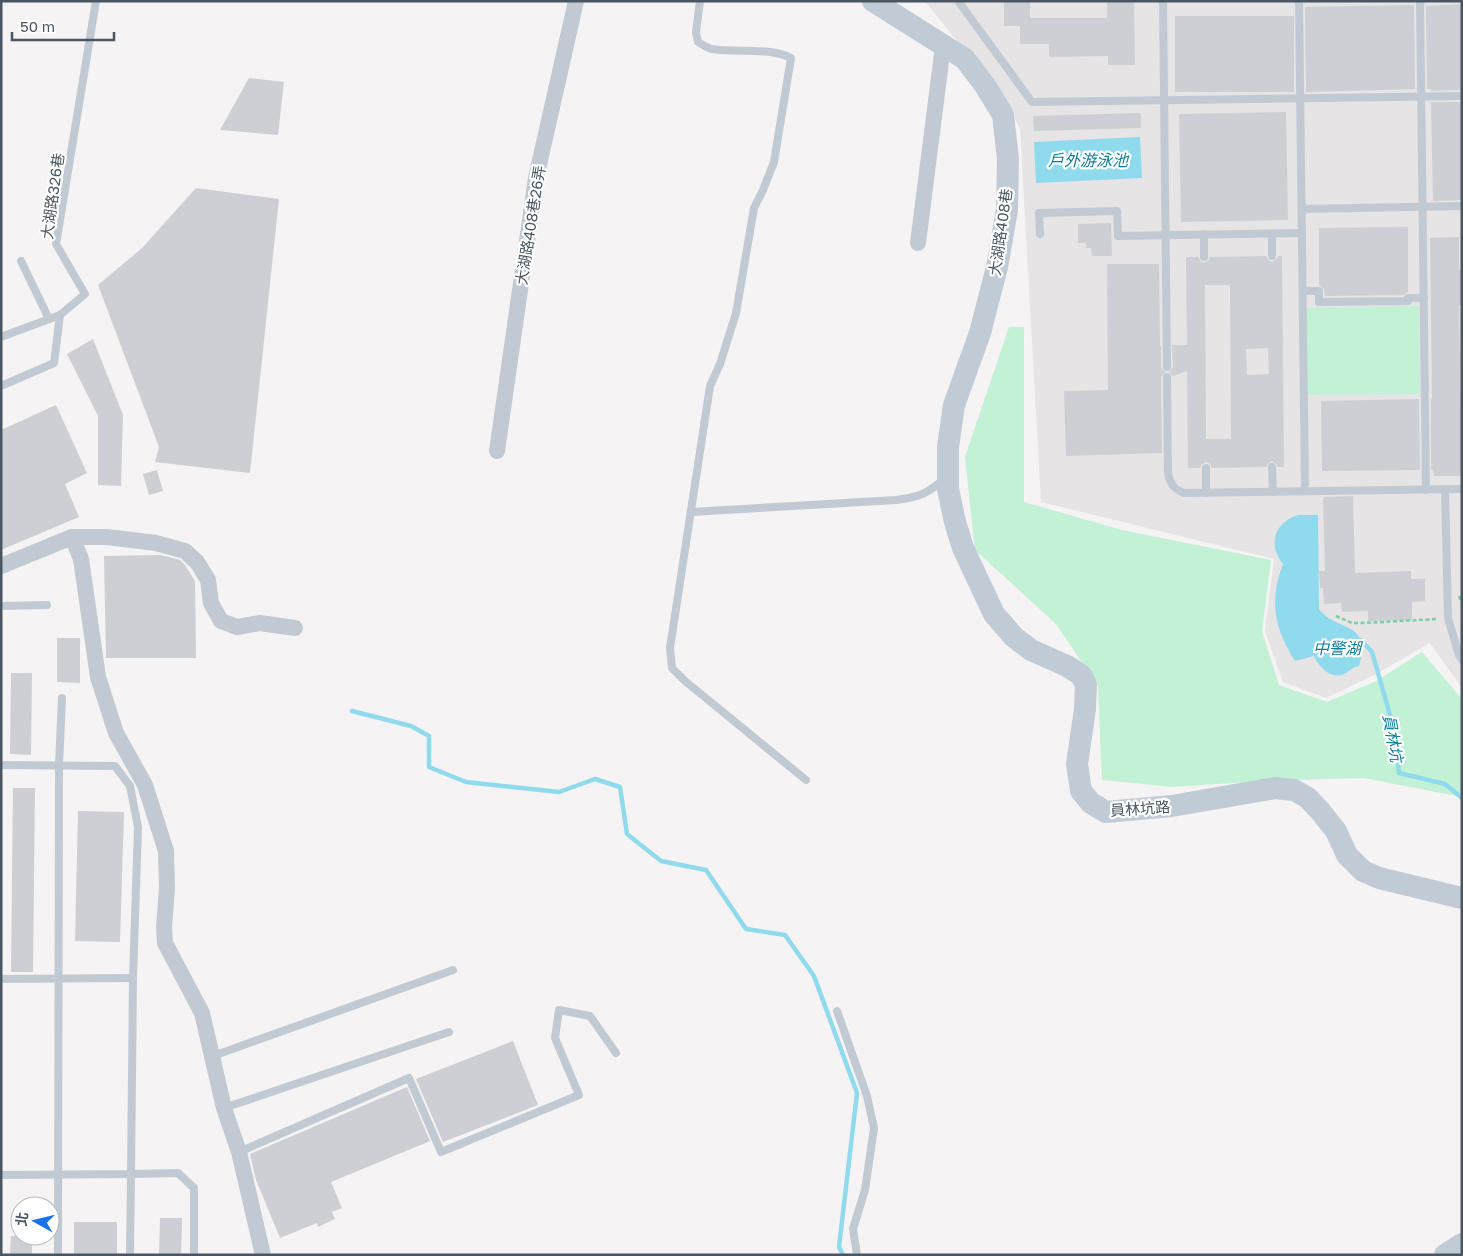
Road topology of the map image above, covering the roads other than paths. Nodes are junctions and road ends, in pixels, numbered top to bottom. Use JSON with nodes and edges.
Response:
{"nodes":[{"id":1,"x":96,"y":1,"type":"edge"},
{"id":2,"x":576,"y":1,"type":"edge"},
{"id":3,"x":700,"y":1,"type":"edge"},
{"id":4,"x":873,"y":1,"type":"edge"},
{"id":5,"x":958,"y":1,"type":"edge"},
{"id":6,"x":1162,"y":1,"type":"edge"},
{"id":7,"x":1299,"y":1,"type":"edge"},
{"id":8,"x":1420,"y":1,"type":"edge"},
{"id":9,"x":943,"y":46,"type":"junction"},
{"id":10,"x":1462,"y":96,"type":"edge"},
{"id":11,"x":1422,"y":97,"type":"junction"},
{"id":12,"x":1300,"y":98,"type":"junction"},
{"id":13,"x":1164,"y":100,"type":"junction"},
{"id":14,"x":1423,"y":206,"type":"junction"},
{"id":15,"x":1462,"y":206,"type":"edge"},
{"id":16,"x":1302,"y":209,"type":"junction"},
{"id":17,"x":1302,"y":233,"type":"junction"},
{"id":18,"x":1040,"y":234,"type":"dead end"},
{"id":19,"x":1165,"y":234,"type":"junction"},
{"id":20,"x":1204,"y":234,"type":"junction"},
{"id":21,"x":1272,"y":234,"type":"junction"},
{"id":22,"x":918,"y":243,"type":"dead end"},
{"id":23,"x":1272,"y":256,"type":"dead end"},
{"id":24,"x":1204,"y":257,"type":"dead end"},
{"id":25,"x":22,"y":261,"type":"dead end"},
{"id":26,"x":1303,"y":291,"type":"junction"},
{"id":27,"x":1424,"y":298,"type":"junction"},
{"id":28,"x":60,"y":314,"type":"junction"},
{"id":29,"x":48,"y":319,"type":"junction"},
{"id":30,"x":1,"y":337,"type":"edge"},
{"id":31,"x":1167,"y":367,"type":"dead end"},
{"id":32,"x":1167,"y":377,"type":"dead end"},
{"id":33,"x":1,"y":386,"type":"edge"},
{"id":34,"x":497,"y":451,"type":"dead end"},
{"id":35,"x":1272,"y":467,"type":"dead end"},
{"id":36,"x":1206,"y":468,"type":"dead end"},
{"id":37,"x":948,"y":483,"type":"junction"},
{"id":38,"x":1445,"y":489,"type":"junction"},
{"id":39,"x":1462,"y":489,"type":"edge"},
{"id":40,"x":1426,"y":490,"type":"junction"},
{"id":41,"x":1272,"y":492,"type":"junction"},
{"id":42,"x":1306,"y":492,"type":"junction"},
{"id":43,"x":1206,"y":493,"type":"junction"},
{"id":44,"x":690,"y":512,"type":"junction"},
{"id":45,"x":72,"y":537,"type":"junction"},
{"id":46,"x":1,"y":566,"type":"edge"},
{"id":47,"x":47,"y":605,"type":"dead end"},
{"id":48,"x":1,"y":606,"type":"edge"},
{"id":49,"x":295,"y":628,"type":"dead end"},
{"id":50,"x":1462,"y":660,"type":"edge"},
{"id":51,"x":62,"y":698,"type":"dead end"},
{"id":52,"x":1,"y":765,"type":"edge"},
{"id":53,"x":59,"y":766,"type":"junction"},
{"id":54,"x":806,"y":780,"type":"dead end"},
{"id":55,"x":1462,"y":898,"type":"edge"},
{"id":56,"x":453,"y":970,"type":"dead end"},
{"id":57,"x":133,"y":978,"type":"junction"},
{"id":58,"x":1,"y":979,"type":"edge"},
{"id":59,"x":58,"y":979,"type":"junction"},
{"id":60,"x":837,"y":1011,"type":"dead end"},
{"id":61,"x":449,"y":1032,"type":"dead end"},
{"id":62,"x":616,"y":1053,"type":"dead end"},
{"id":63,"x":213,"y":1056,"type":"junction"},
{"id":64,"x":224,"y":1108,"type":"junction"},
{"id":65,"x":239,"y":1152,"type":"junction"},
{"id":66,"x":131,"y":1174,"type":"junction"},
{"id":67,"x":1,"y":1175,"type":"edge"},
{"id":68,"x":58,"y":1175,"type":"junction"},
{"id":69,"x":1462,"y":1244,"type":"edge"},
{"id":70,"x":58,"y":1255,"type":"edge"},
{"id":71,"x":130,"y":1255,"type":"edge"},
{"id":72,"x":194,"y":1255,"type":"edge"},
{"id":73,"x":263,"y":1255,"type":"edge"},
{"id":74,"x":857,"y":1255,"type":"edge"},
{"id":75,"x":1445,"y":1255,"type":"edge"}],
"edges":[{"from":1,"to":28,"type":"lane","name":"大湖路326巷"},
{"from":2,"to":34,"type":"street","name":"大湖路408巷26弄"},
{"from":3,"to":44,"type":"lane"},
{"from":4,"to":9,"type":"street","name":"大湖路408巷"},
{"from":5,"to":13,"type":"lane"},
{"from":6,"to":13,"type":"lane"},
{"from":7,"to":12,"type":"lane"},
{"from":8,"to":11,"type":"lane"},
{"from":9,"to":22,"type":"street"},
{"from":9,"to":37,"type":"street","name":"大湖路408巷"},
{"from":10,"to":11,"type":"lane"},
{"from":11,"to":12,"type":"lane"},
{"from":11,"to":14,"type":"lane"},
{"from":12,"to":13,"type":"lane"},
{"from":12,"to":16,"type":"lane"},
{"from":13,"to":19,"type":"lane"},
{"from":14,"to":15,"type":"lane"},
{"from":14,"to":16,"type":"lane"},
{"from":14,"to":27,"type":"lane"},
{"from":16,"to":17,"type":"lane"},
{"from":17,"to":21,"type":"lane"},
{"from":17,"to":26,"type":"lane"},
{"from":18,"to":19,"type":"lane"},
{"from":19,"to":20,"type":"lane"},
{"from":19,"to":31,"type":"lane"},
{"from":20,"to":21,"type":"lane"},
{"from":20,"to":24,"type":"lane"},
{"from":21,"to":23,"type":"lane"},
{"from":25,"to":29,"type":"lane"},
{"from":26,"to":27,"type":"lane"},
{"from":26,"to":42,"type":"lane"},
{"from":27,"to":40,"type":"lane"},
{"from":28,"to":29,"type":"lane","name":"大湖路326巷"},
{"from":28,"to":33,"type":"lane"},
{"from":29,"to":30,"type":"lane","name":"大湖路326巷"},
{"from":32,"to":43,"type":"lane"},
{"from":35,"to":41,"type":"lane"},
{"from":36,"to":43,"type":"lane"},
{"from":37,"to":44,"type":"lane"},
{"from":37,"to":55,"type":"street","name":"員林坑路"},
{"from":38,"to":39,"type":"lane"},
{"from":38,"to":40,"type":"lane"},
{"from":38,"to":50,"type":"lane"},
{"from":40,"to":42,"type":"lane"},
{"from":41,"to":42,"type":"lane"},
{"from":41,"to":43,"type":"lane"},
{"from":44,"to":54,"type":"lane"},
{"from":45,"to":46,"type":"street"},
{"from":45,"to":49,"type":"street"},
{"from":45,"to":63,"type":"street"},
{"from":47,"to":48,"type":"lane"},
{"from":51,"to":53,"type":"lane"},
{"from":52,"to":53,"type":"lane"},
{"from":53,"to":57,"type":"lane"},
{"from":53,"to":59,"type":"lane"},
{"from":56,"to":63,"type":"lane"},
{"from":57,"to":59,"type":"lane"},
{"from":57,"to":66,"type":"lane"},
{"from":58,"to":59,"type":"lane"},
{"from":59,"to":68,"type":"lane"},
{"from":60,"to":74,"type":"lane"},
{"from":61,"to":64,"type":"lane"},
{"from":62,"to":65,"type":"lane"},
{"from":63,"to":64,"type":"street"},
{"from":64,"to":65,"type":"street"},
{"from":65,"to":73,"type":"street"},
{"from":66,"to":68,"type":"lane"},
{"from":66,"to":71,"type":"lane"},
{"from":66,"to":72,"type":"lane"},
{"from":67,"to":68,"type":"lane"},
{"from":68,"to":70,"type":"lane"},
{"from":69,"to":75,"type":"street"}]}
